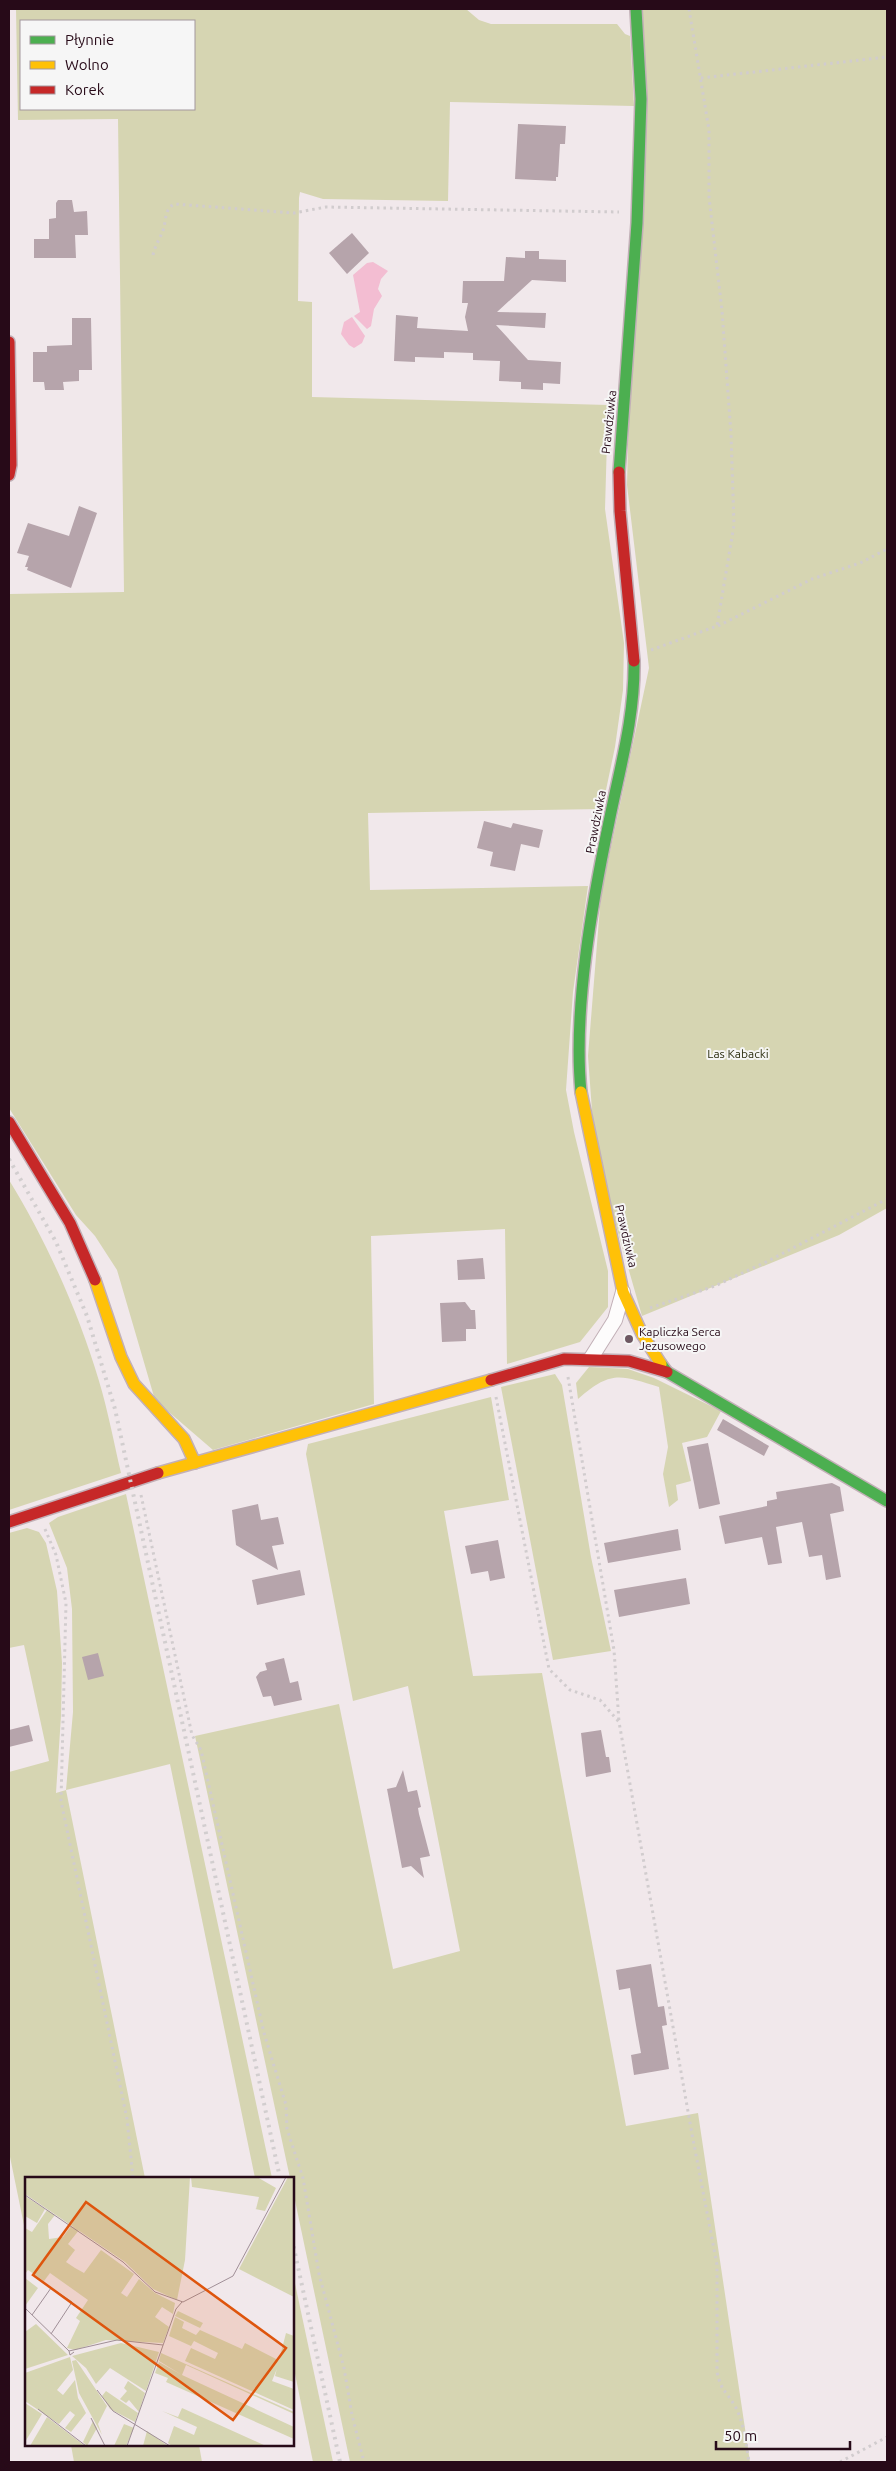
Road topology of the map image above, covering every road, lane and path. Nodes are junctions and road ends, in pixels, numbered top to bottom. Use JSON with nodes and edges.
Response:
{"nodes":[{"id":1,"x":636,"y":9,"type":"edge"},
{"id":2,"x":689,"y":9,"type":"edge"},
{"id":3,"x":887,"y":57,"type":"edge"},
{"id":4,"x":701,"y":78,"type":"junction"},
{"id":5,"x":638,"y":213,"type":"junction"},
{"id":6,"x":153,"y":255,"type":"dead end"},
{"id":7,"x":9,"y":342,"type":"edge"},
{"id":8,"x":9,"y":475,"type":"edge"},
{"id":9,"x":887,"y":549,"type":"edge"},
{"id":10,"x":717,"y":626,"type":"junction"},
{"id":11,"x":634,"y":655,"type":"junction"},
{"id":12,"x":9,"y":1122,"type":"edge"},
{"id":13,"x":887,"y":1199,"type":"edge"},
{"id":14,"x":623,"y":1292,"type":"junction"},
{"id":15,"x":632,"y":1314,"type":"junction"},
{"id":16,"x":591,"y":1358,"type":"junction"},
{"id":17,"x":564,"y":1359,"type":"junction"},
{"id":18,"x":667,"y":1372,"type":"junction"},
{"id":19,"x":493,"y":1381,"type":"junction"},
{"id":20,"x":195,"y":1463,"type":"junction"},
{"id":21,"x":136,"y":1480,"type":"junction"},
{"id":22,"x":887,"y":1501,"type":"edge"},
{"id":23,"x":37,"y":1512,"type":"junction"},
{"id":24,"x":9,"y":1522,"type":"edge"},
{"id":25,"x":620,"y":1722,"type":"junction"},
{"id":26,"x":133,"y":2177,"type":"edge"},
{"id":27,"x":887,"y":2437,"type":"edge"},
{"id":28,"x":364,"y":2462,"type":"edge"},
{"id":29,"x":749,"y":2462,"type":"edge"},
{"id":30,"x":840,"y":2462,"type":"edge"}],
"edges":[{"from":1,"to":5,"type":"street","name":"Prawdziwka"},
{"from":2,"to":4,"type":"path"},
{"from":3,"to":4,"type":"path"},
{"from":4,"to":10,"type":"path"},
{"from":5,"to":6,"type":"path"},
{"from":5,"to":11,"type":"street","name":"Prawdziwka"},
{"from":7,"to":8,"type":"street"},
{"from":9,"to":10,"type":"path"},
{"from":10,"to":11,"type":"path"},
{"from":11,"to":14,"type":"street","name":"Prawdziwka"},
{"from":12,"to":20,"type":"street"},
{"from":13,"to":15,"type":"path"},
{"from":14,"to":15,"type":"street","name":"Prawdziwka"},
{"from":14,"to":16,"type":"street"},
{"from":15,"to":18,"type":"street","name":"Prawdziwka"},
{"from":16,"to":17,"type":"street"},
{"from":16,"to":18,"type":"street"},
{"from":17,"to":19,"type":"street"},
{"from":17,"to":25,"type":"path"},
{"from":18,"to":22,"type":"street","name":"Prawdziwka"},
{"from":19,"to":20,"type":"street"},
{"from":19,"to":25,"type":"path"},
{"from":20,"to":21,"type":"street"},
{"from":21,"to":23,"type":"street"},
{"from":21,"to":28,"type":"path"},
{"from":23,"to":24,"type":"street"},
{"from":23,"to":26,"type":"path"},
{"from":25,"to":29,"type":"path"},
{"from":27,"to":30,"type":"path"}]}
